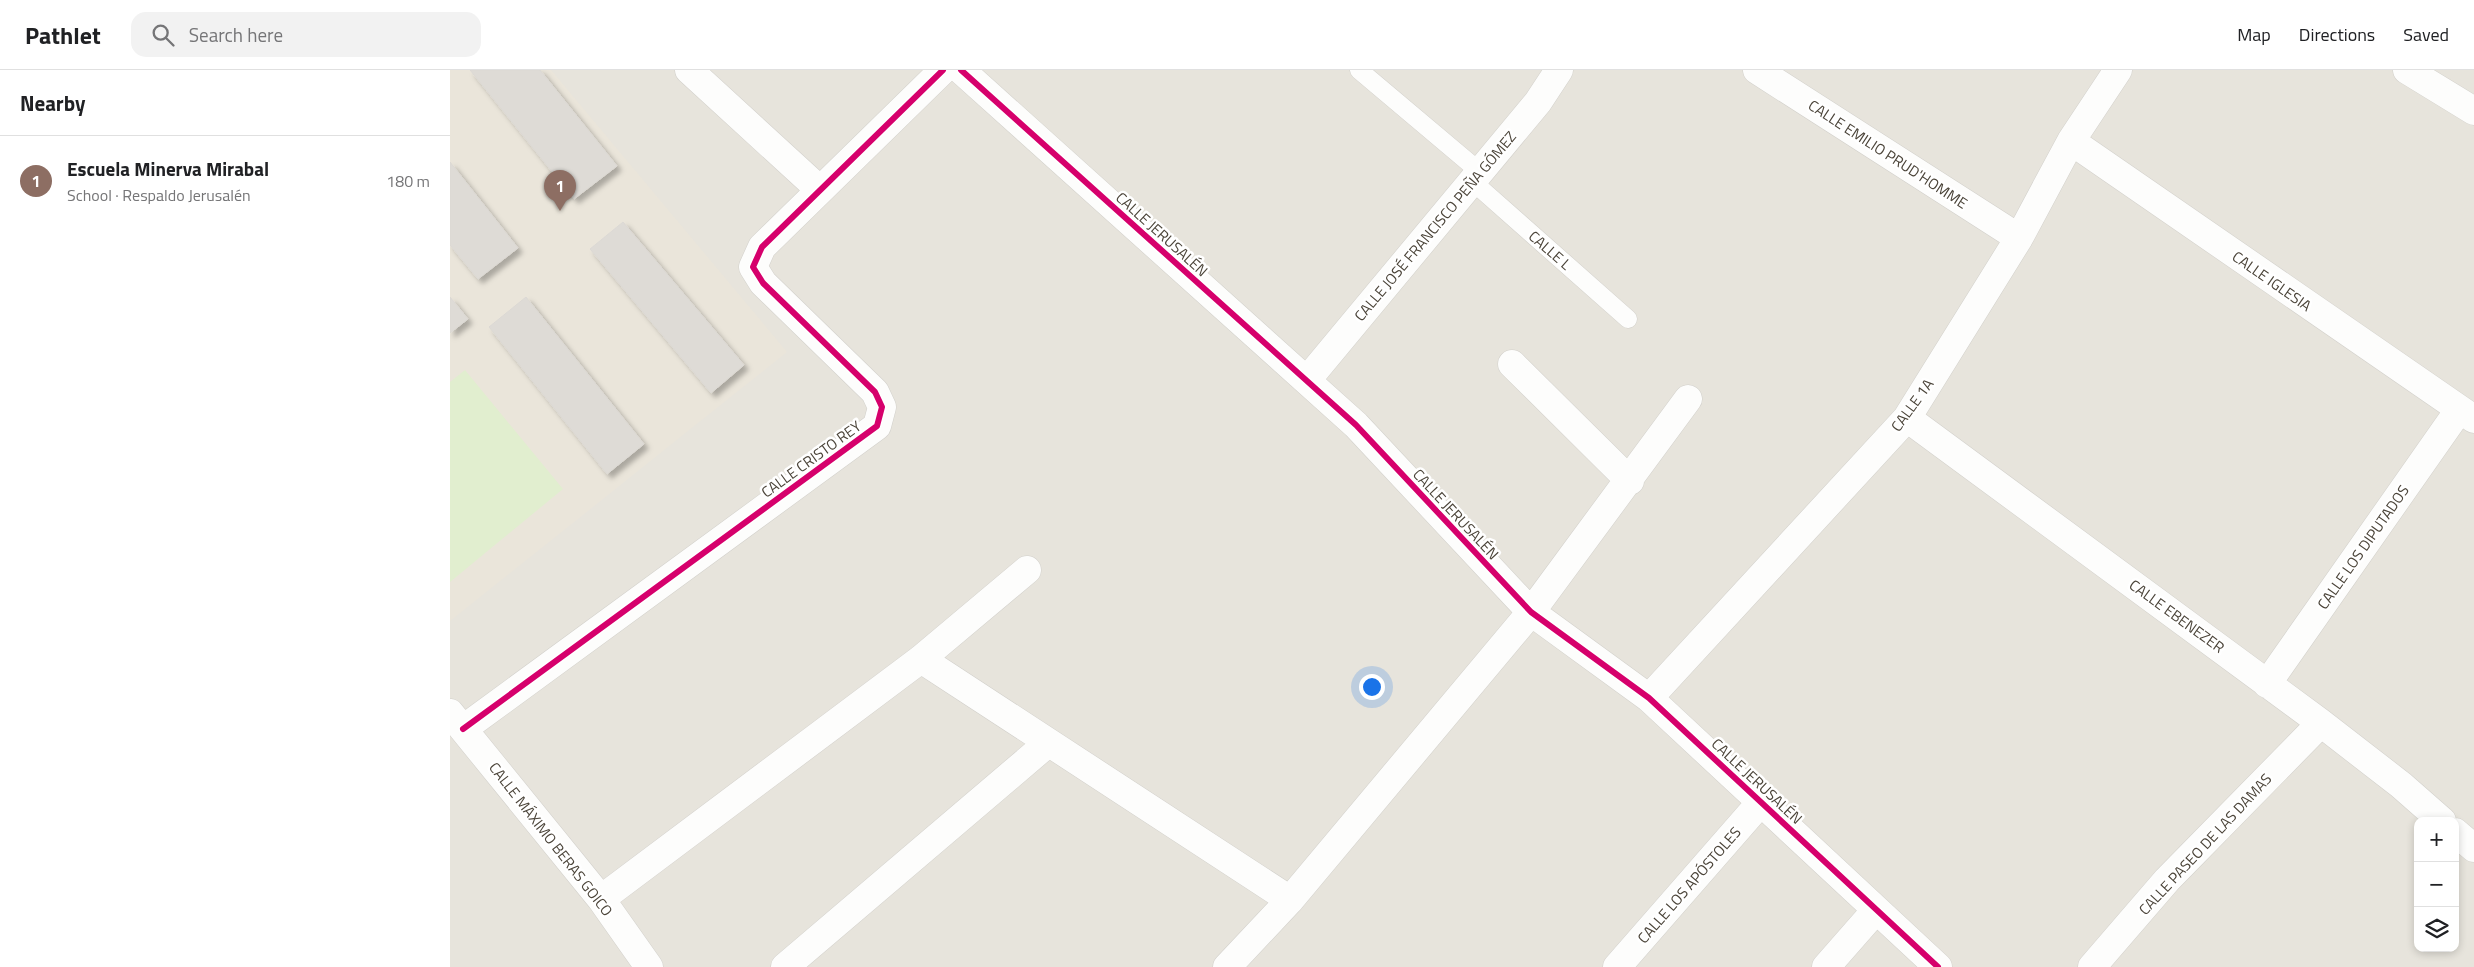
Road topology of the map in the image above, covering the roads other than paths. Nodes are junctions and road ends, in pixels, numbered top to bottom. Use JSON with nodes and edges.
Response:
{"nodes":[{"id":1,"x":689,"y":70,"type":"edge"},
{"id":2,"x":943,"y":70,"type":"edge"},
{"id":3,"x":961,"y":70,"type":"edge"},
{"id":4,"x":1359,"y":70,"type":"edge"},
{"id":5,"x":1559,"y":70,"type":"edge"},
{"id":6,"x":1757,"y":70,"type":"edge"},
{"id":7,"x":2118,"y":70,"type":"edge"},
{"id":8,"x":2406,"y":70,"type":"edge"},
{"id":9,"x":2474,"y":111,"type":"edge"},
{"id":10,"x":2070,"y":141,"type":"junction"},
{"id":11,"x":1476,"y":176,"type":"junction"},
{"id":12,"x":820,"y":190,"type":"junction"},
{"id":13,"x":2019,"y":238,"type":"junction"},
{"id":14,"x":1628,"y":319,"type":"dead end"},
{"id":15,"x":1512,"y":364,"type":"dead end"},
{"id":16,"x":1307,"y":380,"type":"junction"},
{"id":17,"x":1688,"y":399,"type":"dead end"},
{"id":18,"x":2467,"y":415,"type":"edge"},
{"id":19,"x":1907,"y":418,"type":"junction"},
{"id":20,"x":1630,"y":481,"type":"junction"},
{"id":21,"x":1028,"y":570,"type":"dead end"},
{"id":22,"x":1531,"y":612,"type":"junction"},
{"id":23,"x":921,"y":659,"type":"junction"},
{"id":24,"x":2267,"y":684,"type":"junction"},
{"id":25,"x":1649,"y":698,"type":"junction"},
{"id":26,"x":457,"y":721,"type":"edge"},
{"id":27,"x":2321,"y":723,"type":"junction"},
{"id":28,"x":1048,"y":743,"type":"junction"},
{"id":29,"x":1761,"y":802,"type":"junction"},
{"id":30,"x":2437,"y":817,"type":"edge"},
{"id":31,"x":2459,"y":835,"type":"edge"},
{"id":32,"x":2474,"y":848,"type":"edge"},
{"id":33,"x":601,"y":899,"type":"junction"},
{"id":34,"x":1290,"y":900,"type":"junction"},
{"id":35,"x":1876,"y":910,"type":"junction"},
{"id":36,"x":1239,"y":964,"type":"edge"},
{"id":37,"x":648,"y":967,"type":"edge"},
{"id":38,"x":785,"y":967,"type":"edge"},
{"id":39,"x":1617,"y":967,"type":"edge"},
{"id":40,"x":1826,"y":967,"type":"edge"},
{"id":41,"x":1938,"y":967,"type":"edge"},
{"id":42,"x":2092,"y":967,"type":"edge"}],
"edges":[{"from":1,"to":12,"type":"street"},
{"from":2,"to":12,"type":"street","name":"CALLE CRISTO REY"},
{"from":3,"to":16,"type":"street","name":"CALLE JERUSALÉN"},
{"from":4,"to":11,"type":"lane","name":"CALLE L"},
{"from":5,"to":11,"type":"street","name":"CALLE JOSÉ FRANCISCO PEÑA GÓMEZ"},
{"from":6,"to":13,"type":"street","name":"CALLE EMILIO PRUD'HOMME"},
{"from":7,"to":10,"type":"street","name":"CALLE 1A"},
{"from":8,"to":9,"type":"street"},
{"from":10,"to":13,"type":"street","name":"CALLE 1A"},
{"from":10,"to":18,"type":"street","name":"CALLE IGLESIA"},
{"from":11,"to":14,"type":"lane","name":"CALLE L"},
{"from":11,"to":16,"type":"street","name":"CALLE JOSÉ FRANCISCO PEÑA GÓMEZ"},
{"from":12,"to":26,"type":"street","name":"CALLE CRISTO REY"},
{"from":13,"to":19,"type":"street","name":"CALLE 1A"},
{"from":15,"to":20,"type":"street"},
{"from":16,"to":22,"type":"street","name":"CALLE JERUSALÉN"},
{"from":17,"to":20,"type":"street"},
{"from":18,"to":24,"type":"street","name":"CALLE LOS DIPUTADOS"},
{"from":19,"to":24,"type":"street","name":"CALLE EBENEZER"},
{"from":19,"to":25,"type":"street","name":"CALLE 1A"},
{"from":20,"to":22,"type":"street"},
{"from":21,"to":23,"type":"street"},
{"from":22,"to":25,"type":"street","name":"CALLE JERUSALÉN"},
{"from":22,"to":34,"type":"street"},
{"from":23,"to":28,"type":"street"},
{"from":23,"to":33,"type":"street"},
{"from":24,"to":27,"type":"street","name":"CALLE EBENEZER"},
{"from":25,"to":29,"type":"street","name":"CALLE JERUSALÉN"},
{"from":26,"to":33,"type":"street","name":"CALLE MÁXIMO BERAS GOICO"},
{"from":27,"to":30,"type":"street","name":"CALLE EBENEZER"},
{"from":27,"to":42,"type":"street","name":"CALLE PASEO DE LAS DAMAS"},
{"from":28,"to":34,"type":"street"},
{"from":28,"to":38,"type":"street"},
{"from":29,"to":35,"type":"street","name":"CALLE JERUSALÉN"},
{"from":29,"to":39,"type":"street","name":"CALLE LOS APÓSTOLES"},
{"from":31,"to":32,"type":"street"},
{"from":33,"to":37,"type":"street","name":"CALLE MÁXIMO BERAS GOICO"},
{"from":34,"to":36,"type":"street"},
{"from":35,"to":40,"type":"street"},
{"from":35,"to":41,"type":"street","name":"CALLE JERUSALÉN"}]}
